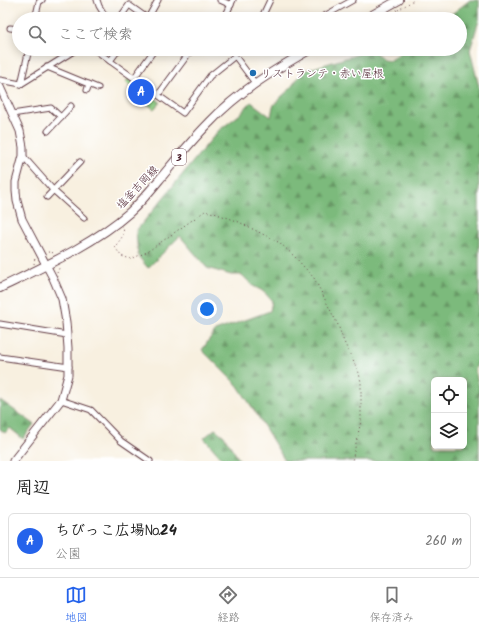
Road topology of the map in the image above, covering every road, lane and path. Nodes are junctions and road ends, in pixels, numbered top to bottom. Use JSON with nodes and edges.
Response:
{"nodes":[{"id":1,"x":42,"y":0,"type":"edge"},
{"id":2,"x":97,"y":0,"type":"edge"},
{"id":3,"x":158,"y":0,"type":"edge"},
{"id":4,"x":220,"y":0,"type":"edge"},
{"id":5,"x":270,"y":0,"type":"edge"},
{"id":6,"x":354,"y":0,"type":"edge"},
{"id":7,"x":399,"y":0,"type":"edge"},
{"id":8,"x":414,"y":0,"type":"edge"},
{"id":9,"x":232,"y":2,"type":"edge"},
{"id":10,"x":397,"y":10,"type":"dead end"},
{"id":11,"x":37,"y":12,"type":"edge"},
{"id":12,"x":103,"y":12,"type":"edge"},
{"id":13,"x":124,"y":12,"type":"edge"},
{"id":14,"x":138,"y":12,"type":"edge"},
{"id":15,"x":150,"y":12,"type":"edge"},
{"id":16,"x":227,"y":12,"type":"edge"},
{"id":17,"x":264,"y":12,"type":"edge"},
{"id":18,"x":332,"y":12,"type":"edge"},
{"id":19,"x":378,"y":12,"type":"edge"},
{"id":20,"x":27,"y":56,"type":"edge"},
{"id":21,"x":65,"y":56,"type":"edge"},
{"id":22,"x":103,"y":56,"type":"edge"},
{"id":23,"x":114,"y":56,"type":"edge"},
{"id":24,"x":150,"y":56,"type":"edge"},
{"id":25,"x":187,"y":56,"type":"edge"},
{"id":26,"x":302,"y":56,"type":"edge"},
{"id":27,"x":110,"y":61,"type":"junction"},
{"id":28,"x":47,"y":67,"type":"junction"},
{"id":29,"x":134,"y":78,"type":"junction"},
{"id":30,"x":0,"y":80,"type":"edge"},
{"id":31,"x":255,"y":83,"type":"junction"},
{"id":32,"x":21,"y":84,"type":"junction"},
{"id":33,"x":89,"y":84,"type":"junction"},
{"id":34,"x":0,"y":87,"type":"edge"},
{"id":35,"x":98,"y":88,"type":"dead end"},
{"id":36,"x":87,"y":90,"type":"dead end"},
{"id":37,"x":158,"y":95,"type":"junction"},
{"id":38,"x":71,"y":106,"type":"dead end"},
{"id":39,"x":12,"y":114,"type":"junction"},
{"id":40,"x":61,"y":117,"type":"junction"},
{"id":41,"x":48,"y":131,"type":"dead end"},
{"id":42,"x":23,"y":156,"type":"junction"},
{"id":43,"x":80,"y":162,"type":"dead end"},
{"id":44,"x":53,"y":190,"type":"junction"},
{"id":45,"x":47,"y":197,"type":"dead end"},
{"id":46,"x":84,"y":218,"type":"dead end"},
{"id":47,"x":119,"y":229,"type":"dead end"},
{"id":48,"x":45,"y":251,"type":"dead end"},
{"id":49,"x":56,"y":253,"type":"dead end"},
{"id":50,"x":37,"y":256,"type":"dead end"},
{"id":51,"x":46,"y":265,"type":"junction"},
{"id":52,"x":60,"y":265,"type":"dead end"},
{"id":53,"x":31,"y":266,"type":"dead end"},
{"id":54,"x":56,"y":276,"type":"dead end"},
{"id":55,"x":0,"y":288,"type":"edge"},
{"id":56,"x":0,"y":324,"type":"edge"},
{"id":57,"x":67,"y":334,"type":"junction"},
{"id":58,"x":0,"y":357,"type":"edge"},
{"id":59,"x":69,"y":367,"type":"junction"},
{"id":60,"x":61,"y":400,"type":"junction"},
{"id":61,"x":13,"y":461,"type":"edge"},
{"id":62,"x":150,"y":461,"type":"edge"},
{"id":63,"x":352,"y":461,"type":"edge"}],
"edges":[{"from":1,"to":11,"type":"street"},
{"from":2,"to":12,"type":"street"},
{"from":3,"to":15,"type":"street"},
{"from":4,"to":9,"type":"street"},
{"from":5,"to":17,"type":"street"},
{"from":6,"to":18,"type":"street"},
{"from":7,"to":19,"type":"main road"},
{"from":8,"to":10,"type":"path"},
{"from":9,"to":16,"type":"street"},
{"from":13,"to":14,"type":"street"},
{"from":20,"to":32,"type":"street"},
{"from":21,"to":28,"type":"street"},
{"from":22,"to":27,"type":"street"},
{"from":23,"to":27,"type":"street"},
{"from":24,"to":29,"type":"street"},
{"from":25,"to":37,"type":"street"},
{"from":26,"to":31,"type":"main road","name":"塩釜吉岡線","number":"3"},
{"from":27,"to":29,"type":"street"},
{"from":28,"to":32,"type":"street"},
{"from":28,"to":33,"type":"street"},
{"from":29,"to":37,"type":"street"},
{"from":30,"to":32,"type":"street"},
{"from":31,"to":37,"type":"street"},
{"from":31,"to":51,"type":"main road","name":"塩釜吉岡線","number":"3"},
{"from":33,"to":35,"type":"street"},
{"from":33,"to":36,"type":"street"},
{"from":34,"to":39,"type":"street"},
{"from":38,"to":40,"type":"street"},
{"from":39,"to":40,"type":"street"},
{"from":39,"to":42,"type":"street"},
{"from":40,"to":41,"type":"street"},
{"from":42,"to":44,"type":"street"},
{"from":42,"to":51,"type":"street"},
{"from":43,"to":44,"type":"street"},
{"from":44,"to":45,"type":"street"},
{"from":44,"to":46,"type":"street"},
{"from":47,"to":63,"type":"path"},
{"from":48,"to":49,"type":"path"},
{"from":50,"to":53,"type":"path"},
{"from":51,"to":55,"type":"main road","name":"塩釜吉岡線","number":"3"},
{"from":51,"to":57,"type":"street"},
{"from":52,"to":54,"type":"path"},
{"from":56,"to":57,"type":"street"},
{"from":57,"to":59,"type":"street"},
{"from":58,"to":59,"type":"street"},
{"from":59,"to":60,"type":"street"},
{"from":60,"to":61,"type":"street"},
{"from":60,"to":62,"type":"street"}]}
